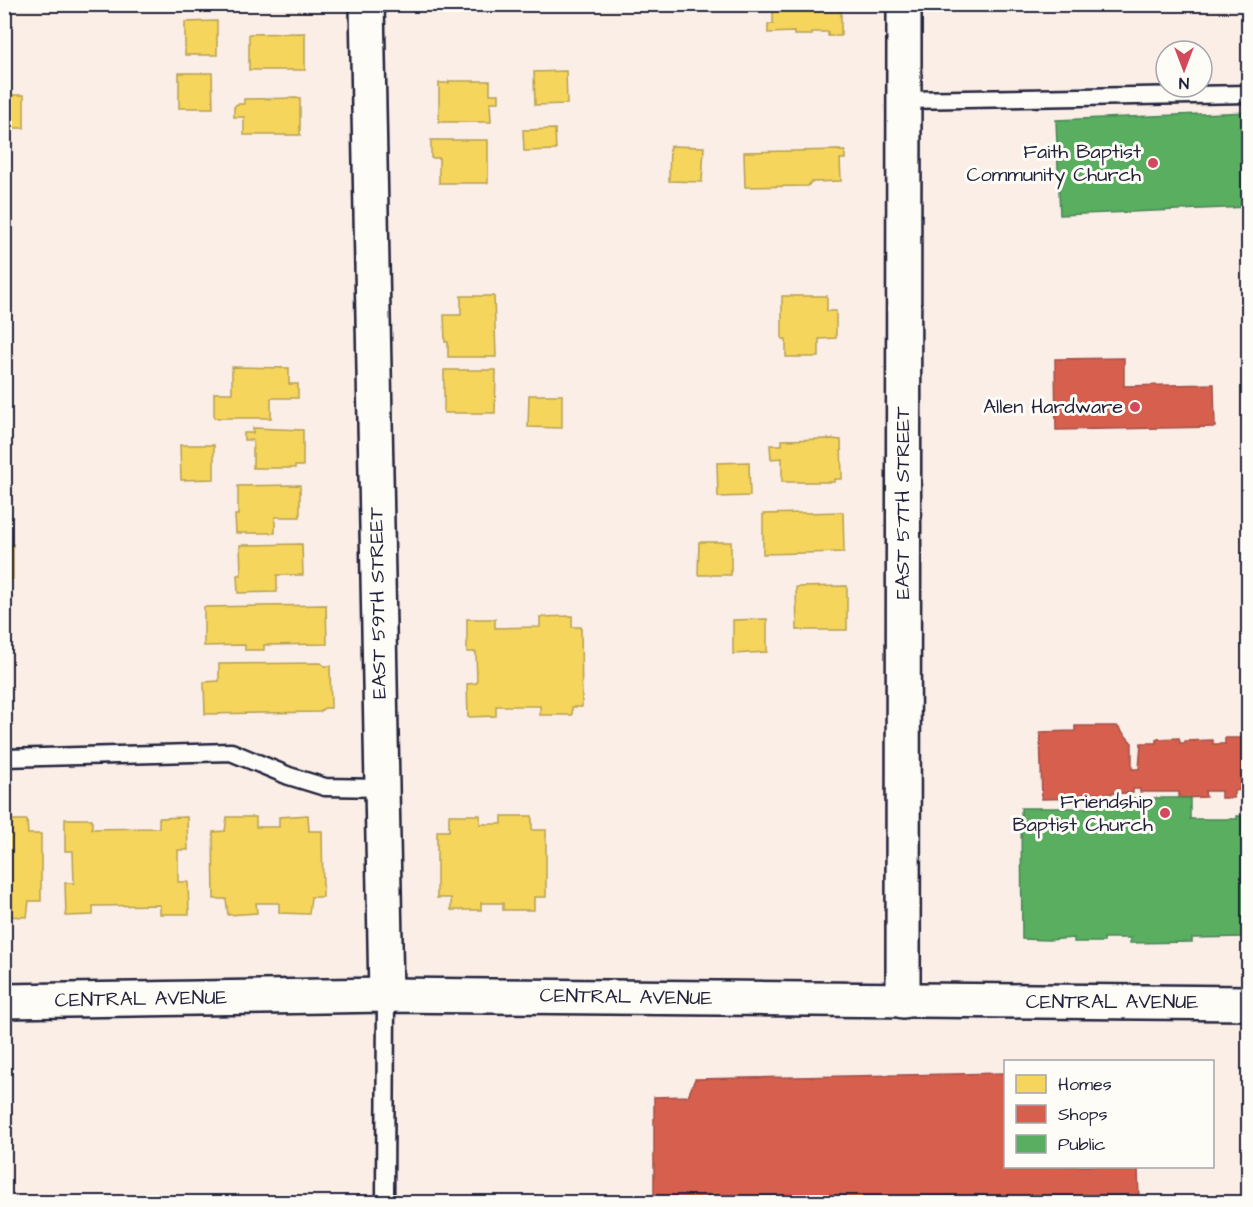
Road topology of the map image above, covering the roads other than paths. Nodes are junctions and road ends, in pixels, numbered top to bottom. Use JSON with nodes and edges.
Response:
{"nodes":[{"id":1,"x":367,"y":4,"type":"edge"},
{"id":2,"x":904,"y":4,"type":"edge"},
{"id":3,"x":1248,"y":94,"type":"edge"},
{"id":4,"x":904,"y":100,"type":"junction"},
{"id":5,"x":4,"y":758,"type":"edge"},
{"id":6,"x":382,"y":788,"type":"junction"},
{"id":7,"x":386,"y":995,"type":"junction"},
{"id":8,"x":4,"y":1001,"type":"edge"},
{"id":9,"x":903,"y":1001,"type":"junction"},
{"id":10,"x":1248,"y":1003,"type":"edge"},
{"id":11,"x":385,"y":1203,"type":"edge"}],
"edges":[{"from":1,"to":6,"type":"street","name":"EAST 59TH STREET"},
{"from":2,"to":4,"type":"street","name":"EAST 57TH STREET"},
{"from":3,"to":4,"type":"lane"},
{"from":4,"to":9,"type":"street","name":"EAST 57TH STREET"},
{"from":5,"to":6,"type":"lane"},
{"from":6,"to":7,"type":"street","name":"EAST 59TH STREET"},
{"from":7,"to":8,"type":"street","name":"CENTRAL AVENUE"},
{"from":7,"to":9,"type":"street","name":"CENTRAL AVENUE"},
{"from":7,"to":11,"type":"lane","name":"EAST 59TH STREET"},
{"from":9,"to":10,"type":"street","name":"CENTRAL AVENUE"}]}
